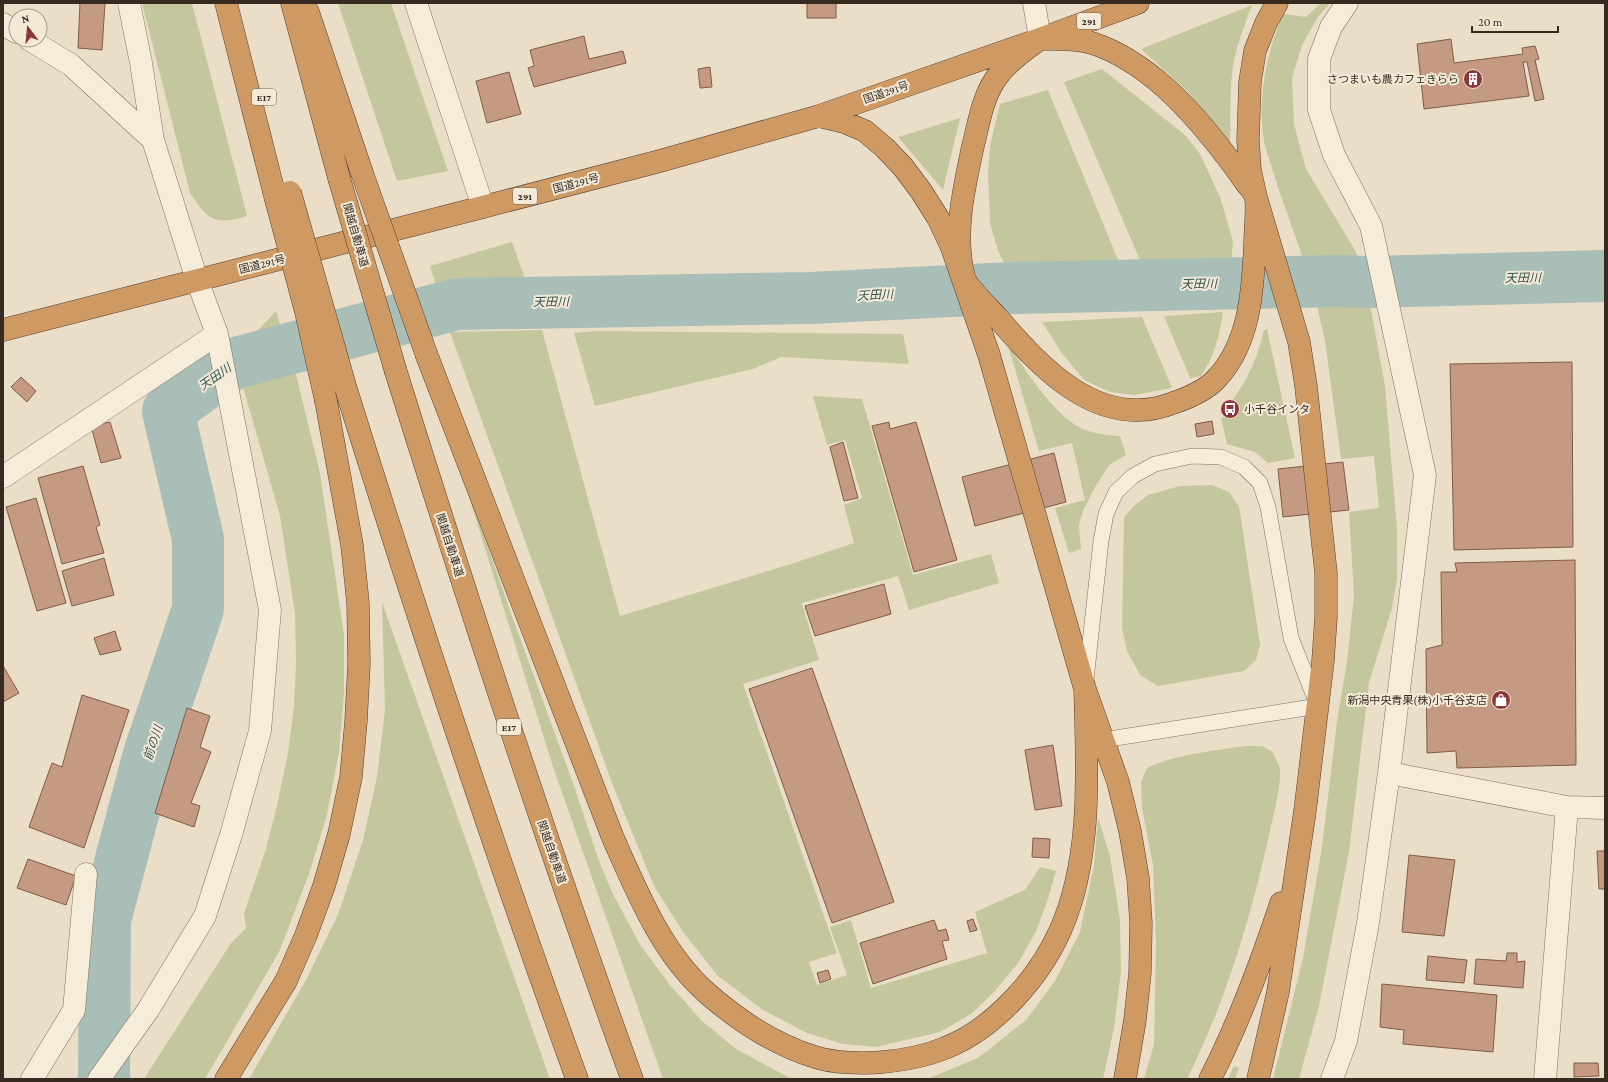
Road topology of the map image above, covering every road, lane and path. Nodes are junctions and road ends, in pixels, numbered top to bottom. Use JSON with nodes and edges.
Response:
{"nodes":[{"id":1,"x":129,"y":3,"type":"edge"},
{"id":2,"x":226,"y":3,"type":"edge"},
{"id":3,"x":238,"y":3,"type":"edge"},
{"id":4,"x":292,"y":3,"type":"edge"},
{"id":5,"x":305,"y":3,"type":"edge"},
{"id":6,"x":416,"y":3,"type":"edge"},
{"id":7,"x":1034,"y":3,"type":"edge"},
{"id":8,"x":1138,"y":3,"type":"edge"},
{"id":9,"x":1278,"y":3,"type":"edge"},
{"id":10,"x":1348,"y":3,"type":"edge"},
{"id":11,"x":1040,"y":39,"type":"junction"},
{"id":12,"x":43,"y":48,"type":"edge"},
{"id":13,"x":819,"y":116,"type":"junction"},
{"id":14,"x":153,"y":140,"type":"junction"},
{"id":15,"x":282,"y":194,"type":"junction"},
{"id":16,"x":1256,"y":197,"type":"junction"},
{"id":17,"x":483,"y":207,"type":"junction"},
{"id":18,"x":198,"y":280,"type":"junction"},
{"id":19,"x":964,"y":280,"type":"junction"},
{"id":20,"x":3,"y":330,"type":"edge"},
{"id":21,"x":218,"y":334,"type":"junction"},
{"id":22,"x":3,"y":477,"type":"edge"},
{"id":23,"x":1085,"y":689,"type":"junction"},
{"id":24,"x":1318,"y":706,"type":"junction"},
{"id":25,"x":1103,"y":740,"type":"junction"},
{"id":26,"x":1389,"y":773,"type":"junction"},
{"id":27,"x":1567,"y":807,"type":"junction"},
{"id":28,"x":1605,"y":808,"type":"edge"},
{"id":29,"x":1305,"y":811,"type":"junction"},
{"id":30,"x":86,"y":874,"type":"dead end"},
{"id":31,"x":32,"y":1079,"type":"edge"},
{"id":32,"x":99,"y":1079,"type":"edge"},
{"id":33,"x":226,"y":1079,"type":"edge"},
{"id":34,"x":577,"y":1079,"type":"edge"},
{"id":35,"x":632,"y":1079,"type":"edge"},
{"id":36,"x":1125,"y":1079,"type":"edge"},
{"id":37,"x":1210,"y":1079,"type":"edge"},
{"id":38,"x":1258,"y":1079,"type":"edge"},
{"id":39,"x":1332,"y":1079,"type":"edge"},
{"id":40,"x":1545,"y":1079,"type":"edge"}],
"edges":[{"from":1,"to":14,"type":"street"},
{"from":2,"to":15,"type":"highway"},
{"from":3,"to":15,"type":"highway","number":"E17"},
{"from":4,"to":35,"type":"highway","name":"関越自動車道","number":"E17","bridge":true},
{"from":5,"to":23,"type":"highway","bridge":true},
{"from":6,"to":17,"type":"street"},
{"from":7,"to":11,"type":"street"},
{"from":8,"to":11,"type":"highway","name":"国道291号","number":"291"},
{"from":9,"to":16,"type":"highway"},
{"from":10,"to":26,"type":"street"},
{"from":11,"to":13,"type":"highway","name":"国道291号","number":"291"},
{"from":11,"to":16,"type":"highway"},
{"from":11,"to":19,"type":"highway"},
{"from":12,"to":14,"type":"street"},
{"from":13,"to":17,"type":"highway","name":"国道291号","number":"291"},
{"from":13,"to":19,"type":"highway"},
{"from":14,"to":18,"type":"street"},
{"from":15,"to":33,"type":"highway","bridge":true},
{"from":15,"to":34,"type":"highway","bridge":true},
{"from":16,"to":19,"type":"highway"},
{"from":16,"to":24,"type":"highway"},
{"from":17,"to":18,"type":"highway","name":"国道291号","number":"291"},
{"from":18,"to":20,"type":"highway","name":"国道291号","number":"291"},
{"from":18,"to":21,"type":"street"},
{"from":19,"to":23,"type":"highway"},
{"from":21,"to":22,"type":"street"},
{"from":21,"to":32,"type":"street"},
{"from":23,"to":24,"type":"lane"},
{"from":23,"to":25,"type":"highway"},
{"from":24,"to":25,"type":"lane"},
{"from":24,"to":29,"type":"highway"},
{"from":25,"to":36,"type":"highway"},
{"from":26,"to":27,"type":"street"},
{"from":26,"to":39,"type":"street"},
{"from":27,"to":28,"type":"street"},
{"from":27,"to":40,"type":"street"},
{"from":29,"to":37,"type":"highway"},
{"from":29,"to":38,"type":"highway"},
{"from":30,"to":31,"type":"street"}]}
